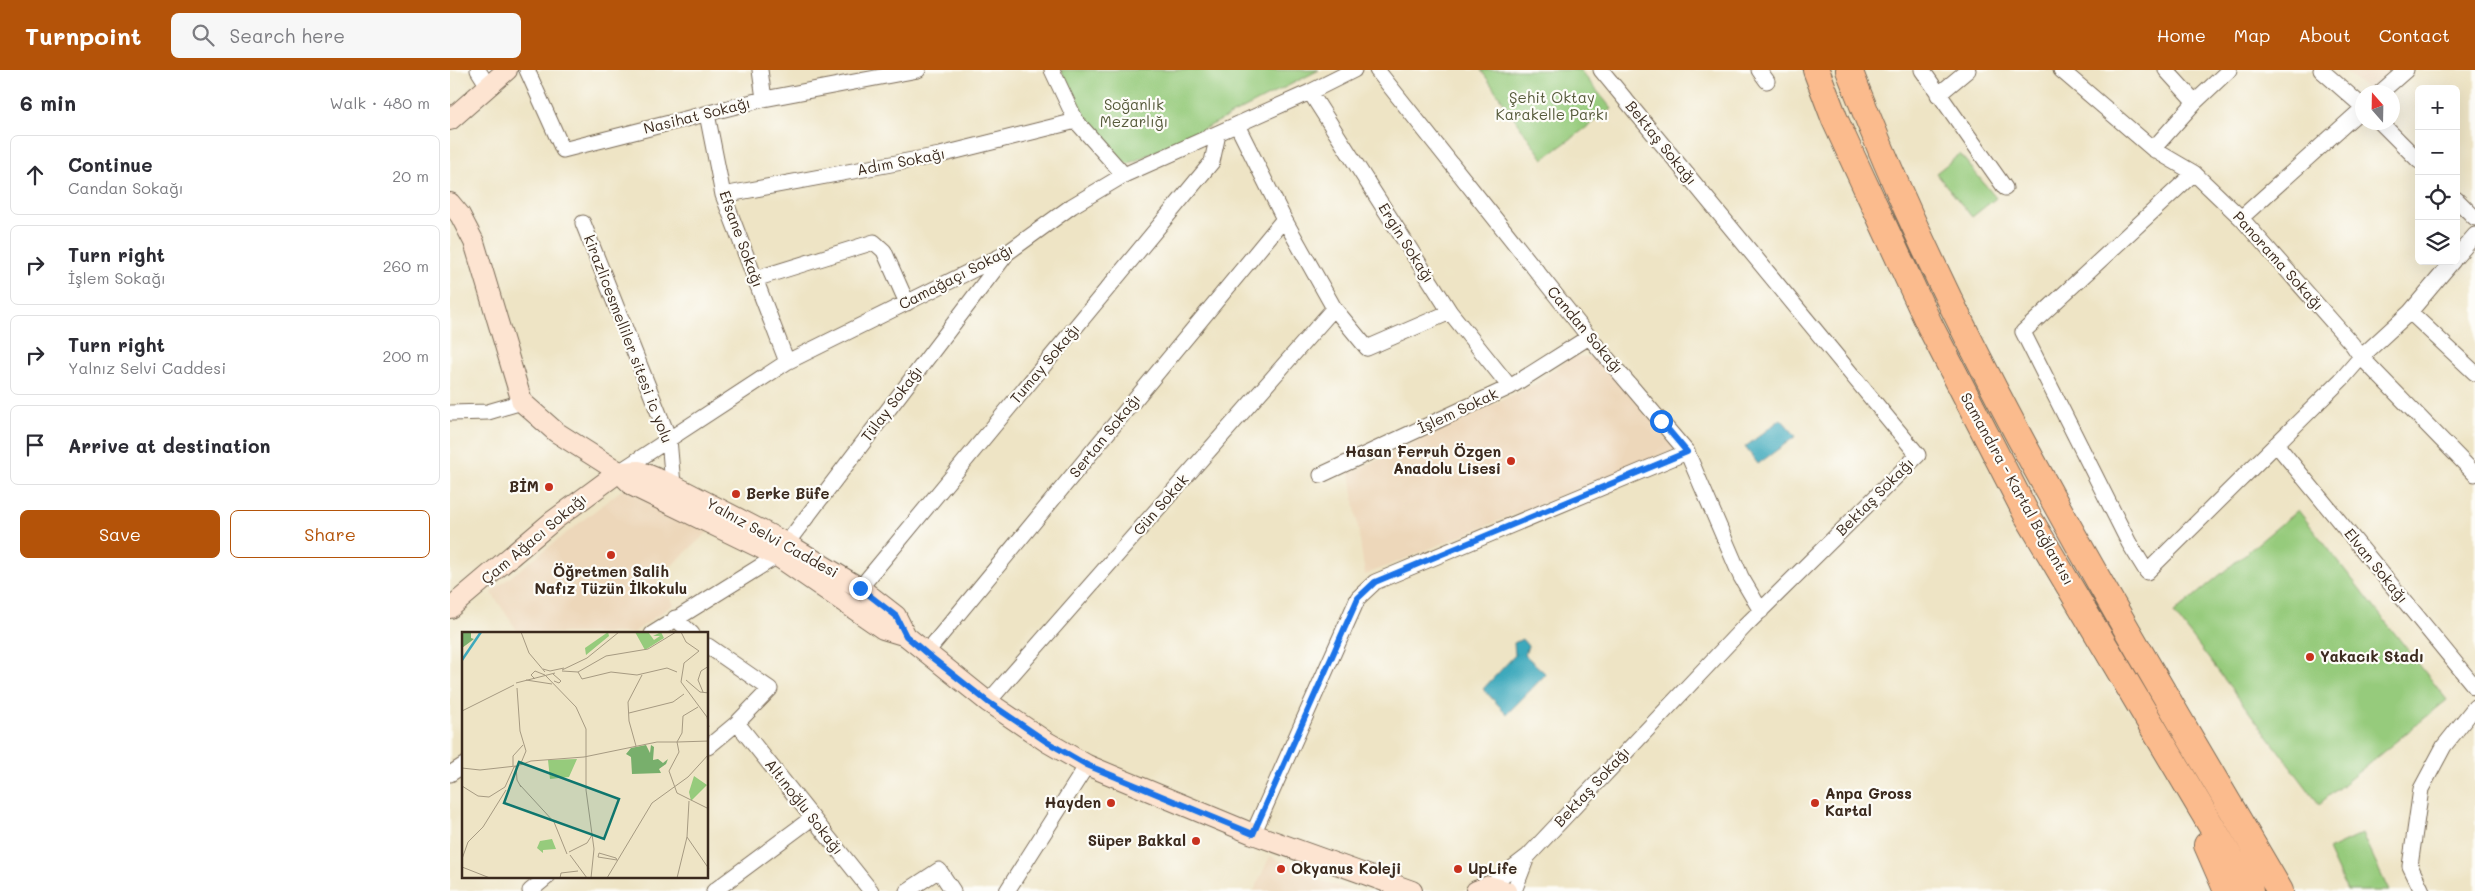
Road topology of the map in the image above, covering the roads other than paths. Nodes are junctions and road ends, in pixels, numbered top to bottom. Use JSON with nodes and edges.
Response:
{"nodes":[{"id":1,"x":508,"y":70,"type":"edge"},
{"id":2,"x":526,"y":70,"type":"edge"},
{"id":3,"x":760,"y":70,"type":"edge"},
{"id":4,"x":918,"y":70,"type":"edge"},
{"id":5,"x":1052,"y":70,"type":"edge"},
{"id":6,"x":1354,"y":70,"type":"edge"},
{"id":7,"x":1377,"y":70,"type":"edge"},
{"id":8,"x":1601,"y":70,"type":"edge"},
{"id":9,"x":1816,"y":70,"type":"edge"},
{"id":10,"x":1848,"y":70,"type":"edge"},
{"id":11,"x":1922,"y":70,"type":"edge"},
{"id":12,"x":1968,"y":70,"type":"edge"},
{"id":13,"x":2061,"y":70,"type":"edge"},
{"id":14,"x":2166,"y":70,"type":"edge"},
{"id":15,"x":2229,"y":70,"type":"edge"},
{"id":16,"x":2321,"y":70,"type":"edge"},
{"id":17,"x":2406,"y":70,"type":"edge"},
{"id":18,"x":486,"y":75,"type":"edge"},
{"id":19,"x":2389,"y":85,"type":"edge"},
{"id":20,"x":1310,"y":92,"type":"junction"},
{"id":21,"x":1938,"y":95,"type":"junction"},
{"id":22,"x":764,"y":99,"type":"junction"},
{"id":23,"x":2355,"y":101,"type":"edge"},
{"id":24,"x":2195,"y":102,"type":"junction"},
{"id":25,"x":2355,"y":113,"type":"edge"},
{"id":26,"x":707,"y":114,"type":"junction"},
{"id":27,"x":450,"y":120,"type":"edge"},
{"id":28,"x":1076,"y":120,"type":"junction"},
{"id":29,"x":1237,"y":125,"type":"junction"},
{"id":30,"x":2388,"y":130,"type":"edge"},
{"id":31,"x":1218,"y":134,"type":"junction"},
{"id":32,"x":2153,"y":149,"type":"junction"},
{"id":33,"x":2415,"y":157,"type":"edge"},
{"id":34,"x":2194,"y":174,"type":"junction"},
{"id":35,"x":1124,"y":175,"type":"junction"},
{"id":36,"x":2005,"y":188,"type":"dead end"},
{"id":37,"x":723,"y":195,"type":"junction"},
{"id":38,"x":2460,"y":203,"type":"edge"},
{"id":39,"x":453,"y":209,"type":"edge"},
{"id":40,"x":2241,"y":218,"type":"junction"},
{"id":41,"x":2475,"y":218,"type":"edge"},
{"id":42,"x":1284,"y":219,"type":"junction"},
{"id":43,"x":583,"y":223,"type":"dead end"},
{"id":44,"x":2475,"y":235,"type":"edge"},
{"id":45,"x":2460,"y":252,"type":"edge"},
{"id":46,"x":1007,"y":253,"type":"junction"},
{"id":47,"x":2450,"y":265,"type":"edge"},
{"id":48,"x":755,"y":280,"type":"junction"},
{"id":49,"x":907,"y":303,"type":"junction"},
{"id":50,"x":1334,"y":308,"type":"junction"},
{"id":51,"x":1450,"y":312,"type":"junction"},
{"id":52,"x":2410,"y":312,"type":"junction"},
{"id":53,"x":1589,"y":337,"type":"junction"},
{"id":54,"x":2360,"y":357,"type":"junction"},
{"id":55,"x":787,"y":362,"type":"junction"},
{"id":56,"x":2475,"y":373,"type":"edge"},
{"id":57,"x":1510,"y":387,"type":"junction"},
{"id":58,"x":522,"y":402,"type":"junction"},
{"id":59,"x":450,"y":413,"type":"edge"},
{"id":60,"x":669,"y":439,"type":"junction"},
{"id":61,"x":2276,"y":444,"type":"junction"},
{"id":62,"x":1687,"y":452,"type":"junction"},
{"id":63,"x":620,"y":472,"type":"junction"},
{"id":64,"x":2475,"y":474,"type":"edge"},
{"id":65,"x":1321,"y":475,"type":"dead end"},
{"id":66,"x":673,"y":485,"type":"junction"},
{"id":67,"x":2027,"y":515,"type":"junction"},
{"id":68,"x":781,"y":550,"type":"junction"},
{"id":69,"x":860,"y":588,"type":"junction"},
{"id":70,"x":450,"y":608,"type":"edge"},
{"id":71,"x":1761,"y":611,"type":"junction"},
{"id":72,"x":675,"y":618,"type":"junction"},
{"id":73,"x":2124,"y":624,"type":"junction"},
{"id":74,"x":655,"y":632,"type":"edge"},
{"id":75,"x":690,"y":632,"type":"edge"},
{"id":76,"x":906,"y":636,"type":"junction"},
{"id":77,"x":709,"y":647,"type":"edge"},
{"id":78,"x":926,"y":653,"type":"junction"},
{"id":79,"x":2475,"y":687,"type":"edge"},
{"id":80,"x":988,"y":702,"type":"junction"},
{"id":81,"x":2475,"y":707,"type":"edge"},
{"id":82,"x":737,"y":723,"type":"junction"},
{"id":83,"x":709,"y":746,"type":"edge"},
{"id":84,"x":462,"y":765,"type":"edge"},
{"id":85,"x":1087,"y":765,"type":"junction"},
{"id":86,"x":450,"y":774,"type":"edge"},
{"id":87,"x":812,"y":818,"type":"junction"},
{"id":88,"x":1253,"y":834,"type":"junction"},
{"id":89,"x":1528,"y":856,"type":"junction"},
{"id":90,"x":546,"y":878,"type":"edge"},
{"id":91,"x":1490,"y":889,"type":"edge"},
{"id":92,"x":530,"y":891,"type":"edge"},
{"id":93,"x":714,"y":891,"type":"edge"},
{"id":94,"x":871,"y":891,"type":"edge"},
{"id":95,"x":907,"y":891,"type":"edge"},
{"id":96,"x":953,"y":891,"type":"edge"},
{"id":97,"x":1007,"y":891,"type":"edge"},
{"id":98,"x":1412,"y":891,"type":"edge"},
{"id":99,"x":1514,"y":891,"type":"edge"},
{"id":100,"x":2227,"y":891,"type":"edge"},
{"id":101,"x":2250,"y":891,"type":"edge"},
{"id":102,"x":2280,"y":891,"type":"edge"},
{"id":103,"x":2296,"y":891,"type":"edge"},
{"id":104,"x":2422,"y":891,"type":"edge"}],
"edges":[{"from":1,"to":18,"type":"street"},
{"from":2,"to":26,"type":"street","name":"Nasihat Sokağı"},
{"from":3,"to":22,"type":"street"},
{"from":4,"to":22,"type":"street","name":"Nasihat Sokağı"},
{"from":5,"to":28,"type":"street"},
{"from":6,"to":20,"type":"street","name":"Camağaçı Sokağı"},
{"from":7,"to":53,"type":"street","name":"Candan Sokağı"},
{"from":8,"to":71,"type":"street","name":"Bektaş Sokağı"},
{"from":9,"to":67,"type":"highway","name":"Samandıra - Kartal Bağlantısı"},
{"from":10,"to":73,"type":"highway","name":"Samandıra - Kartal Bağlantısı"},
{"from":11,"to":21,"type":"street"},
{"from":12,"to":21,"type":"street"},
{"from":13,"to":32,"type":"street","name":"Panorama Sokağı"},
{"from":14,"to":24,"type":"street"},
{"from":15,"to":24,"type":"street"},
{"from":16,"to":23,"type":"street"},
{"from":17,"to":19,"type":"street"},
{"from":18,"to":27,"type":"street"},
{"from":20,"to":29,"type":"street","name":"Camağaçı Sokağı"},
{"from":20,"to":51,"type":"street","name":"Ergin Sokağı"},
{"from":21,"to":36,"type":"street"},
{"from":22,"to":26,"type":"street","name":"Nasihat Sokağı"},
{"from":24,"to":32,"type":"street"},
{"from":25,"to":40,"type":"street"},
{"from":26,"to":37,"type":"street","name":"Efsane Sokağı"},
{"from":28,"to":35,"type":"street"},
{"from":28,"to":37,"type":"street","name":"Adım Sokağı"},
{"from":29,"to":31,"type":"street","name":"Camağaçı Sokağı"},
{"from":29,"to":42,"type":"street"},
{"from":30,"to":33,"type":"street"},
{"from":31,"to":35,"type":"street","name":"Camağaçı Sokağı"},
{"from":31,"to":69,"type":"street","name":"Tumay Sokağı"},
{"from":32,"to":34,"type":"street","name":"Panorama Sokağı"},
{"from":34,"to":40,"type":"street","name":"Panorama Sokağı"},
{"from":34,"to":61,"type":"street"},
{"from":35,"to":46,"type":"street","name":"Camağaçı Sokağı"},
{"from":37,"to":48,"type":"street","name":"Efsane Sokağı"},
{"from":38,"to":41,"type":"street"},
{"from":39,"to":58,"type":"street"},
{"from":40,"to":54,"type":"street","name":"Panorama Sokağı"},
{"from":42,"to":50,"type":"street"},
{"from":42,"to":78,"type":"street","name":"Sertan Sokağı"},
{"from":43,"to":60,"type":"street","name":"kirazlicesmelliler sitesi ic yolu"},
{"from":44,"to":45,"type":"street"},
{"from":46,"to":49,"type":"street","name":"Camağaçı Sokağı"},
{"from":46,"to":68,"type":"street","name":"Tülay Sokağı"},
{"from":47,"to":52,"type":"street"},
{"from":48,"to":49,"type":"street"},
{"from":48,"to":55,"type":"street","name":"Efsane Sokağı"},
{"from":49,"to":55,"type":"street","name":"Camağaçı Sokağı"},
{"from":50,"to":51,"type":"street"},
{"from":50,"to":80,"type":"street","name":"Gün Sokak"},
{"from":51,"to":57,"type":"street","name":"Ergin Sokağı"},
{"from":52,"to":54,"type":"street"},
{"from":52,"to":56,"type":"street"},
{"from":53,"to":57,"type":"street","name":"İşlem Sokak"},
{"from":53,"to":62,"type":"street","name":"Candan Sokağı"},
{"from":54,"to":61,"type":"street"},
{"from":54,"to":64,"type":"street","name":"Panorama Sokağı"},
{"from":55,"to":60,"type":"street","name":"Camağaçı Sokağı"},
{"from":57,"to":65,"type":"street","name":"İşlem Sokak"},
{"from":58,"to":59,"type":"street"},
{"from":58,"to":63,"type":"street","name":"Yalnız Selvi Caddesi"},
{"from":60,"to":63,"type":"street","name":"Camağaçı Sokağı"},
{"from":60,"to":66,"type":"street","name":"kirazlicesmelliler sitesi ic yolu"},
{"from":61,"to":79,"type":"street","name":"Elvan Sokağı"},
{"from":62,"to":71,"type":"street","name":"Candan Sokağı"},
{"from":62,"to":88,"type":"street"},
{"from":63,"to":66,"type":"street","name":"Yalnız Selvi Caddesi"},
{"from":63,"to":68,"type":"street","name":"Yalnız Selvi Caddesi"},
{"from":63,"to":70,"type":"street","name":"Çam Ağacı Sokağı"},
{"from":66,"to":68,"type":"street","name":"Yalnız Selvi Caddesi"},
{"from":67,"to":100,"type":"highway"},
{"from":67,"to":101,"type":"highway","name":"Samandıra - Kartal Bağlantısı"},
{"from":68,"to":69,"type":"street","name":"Yalnız Selvi Caddesi"},
{"from":68,"to":72,"type":"street"},
{"from":68,"to":76,"type":"street","name":"Yalnız Selvi Caddesi"},
{"from":69,"to":76,"type":"street","name":"Yalnız Selvi Caddesi"},
{"from":71,"to":89,"type":"street","name":"Bektaş Sokağı"},
{"from":72,"to":74,"type":"street"},
{"from":72,"to":75,"type":"street"},
{"from":73,"to":102,"type":"highway","name":"Samandıra - Kartal Bağlantısı"},
{"from":73,"to":103,"type":"highway"},
{"from":76,"to":78,"type":"street","name":"Yalnız Selvi Caddesi"},
{"from":77,"to":82,"type":"street"},
{"from":78,"to":80,"type":"street","name":"Yalnız Selvi Caddesi"},
{"from":80,"to":85,"type":"street","name":"Yalnız Selvi Caddesi"},
{"from":81,"to":104,"type":"street"},
{"from":82,"to":83,"type":"street"},
{"from":82,"to":87,"type":"street","name":"Altınoğlu Sokağı"},
{"from":84,"to":86,"type":"street"},
{"from":85,"to":88,"type":"street","name":"Yalnız Selvi Caddesi"},
{"from":85,"to":97,"type":"street"},
{"from":87,"to":93,"type":"street"},
{"from":87,"to":94,"type":"street","name":"Altınoğlu Sokağı"},
{"from":88,"to":98,"type":"street","name":"Yalnız Selvi Caddesi"},
{"from":89,"to":91,"type":"street"},
{"from":89,"to":99,"type":"street"},
{"from":90,"to":92,"type":"street"},
{"from":95,"to":96,"type":"street"}]}
